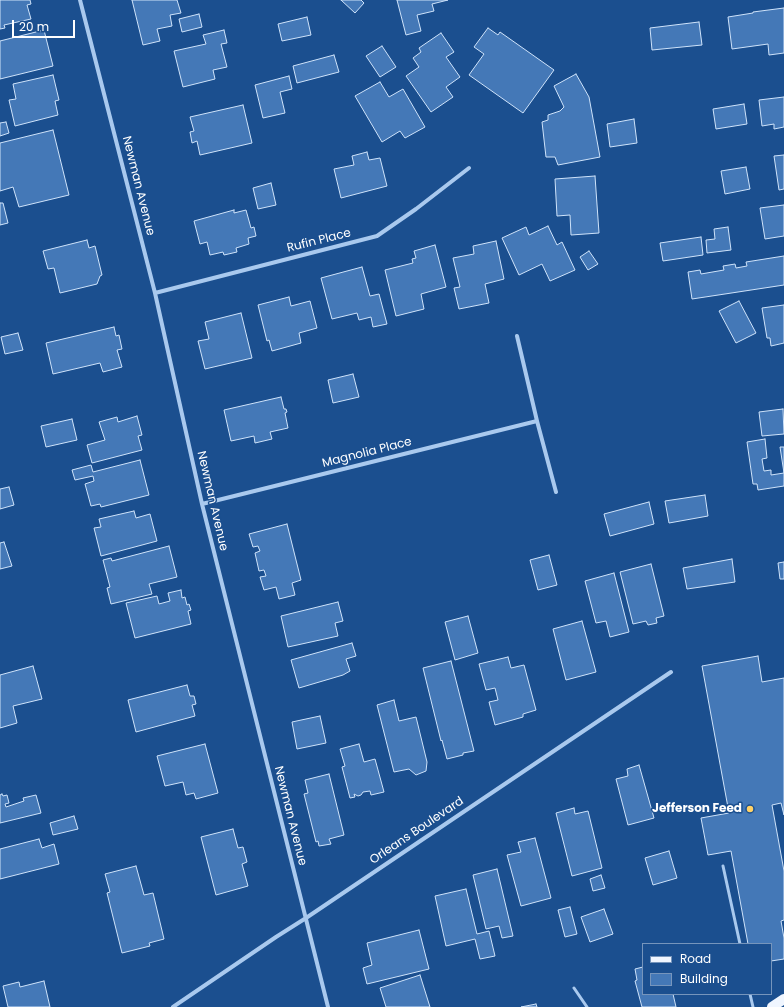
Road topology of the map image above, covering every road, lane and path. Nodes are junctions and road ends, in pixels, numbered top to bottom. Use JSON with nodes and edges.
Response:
{"nodes":[{"id":1,"x":80,"y":0,"type":"edge"},
{"id":2,"x":469,"y":168,"type":"dead end"},
{"id":3,"x":155,"y":293,"type":"junction"},
{"id":4,"x":517,"y":336,"type":"dead end"},
{"id":5,"x":537,"y":421,"type":"junction"},
{"id":6,"x":556,"y":492,"type":"dead end"},
{"id":7,"x":202,"y":504,"type":"junction"},
{"id":8,"x":672,"y":672,"type":"dead end"},
{"id":9,"x":723,"y":866,"type":"dead end"},
{"id":10,"x":306,"y":918,"type":"junction"},
{"id":11,"x":740,"y":943,"type":"edge"},
{"id":12,"x":574,"y":988,"type":"dead end"},
{"id":13,"x":750,"y":995,"type":"edge"},
{"id":14,"x":784,"y":999,"type":"edge"},
{"id":15,"x":173,"y":1007,"type":"edge"},
{"id":16,"x":328,"y":1007,"type":"edge"},
{"id":17,"x":587,"y":1007,"type":"edge"},
{"id":18,"x":753,"y":1007,"type":"edge"},
{"id":19,"x":772,"y":1007,"type":"edge"}],
"edges":[{"from":1,"to":3,"type":"street","name":"Newman Avenue"},
{"from":2,"to":3,"type":"street","name":"Rufin Place"},
{"from":3,"to":7,"type":"street","name":"Newman Avenue"},
{"from":4,"to":5,"type":"street"},
{"from":5,"to":6,"type":"street"},
{"from":5,"to":7,"type":"street","name":"Magnolia Place"},
{"from":7,"to":10,"type":"street","name":"Newman Avenue"},
{"from":8,"to":10,"type":"street","name":"Orleans Boulevard"},
{"from":9,"to":11,"type":"lane"},
{"from":10,"to":15,"type":"street","name":"Orleans Boulevard"},
{"from":10,"to":16,"type":"street","name":"Newman Avenue"},
{"from":12,"to":17,"type":"lane"},
{"from":13,"to":18,"type":"lane"},
{"from":14,"to":19,"type":"main road"}]}
